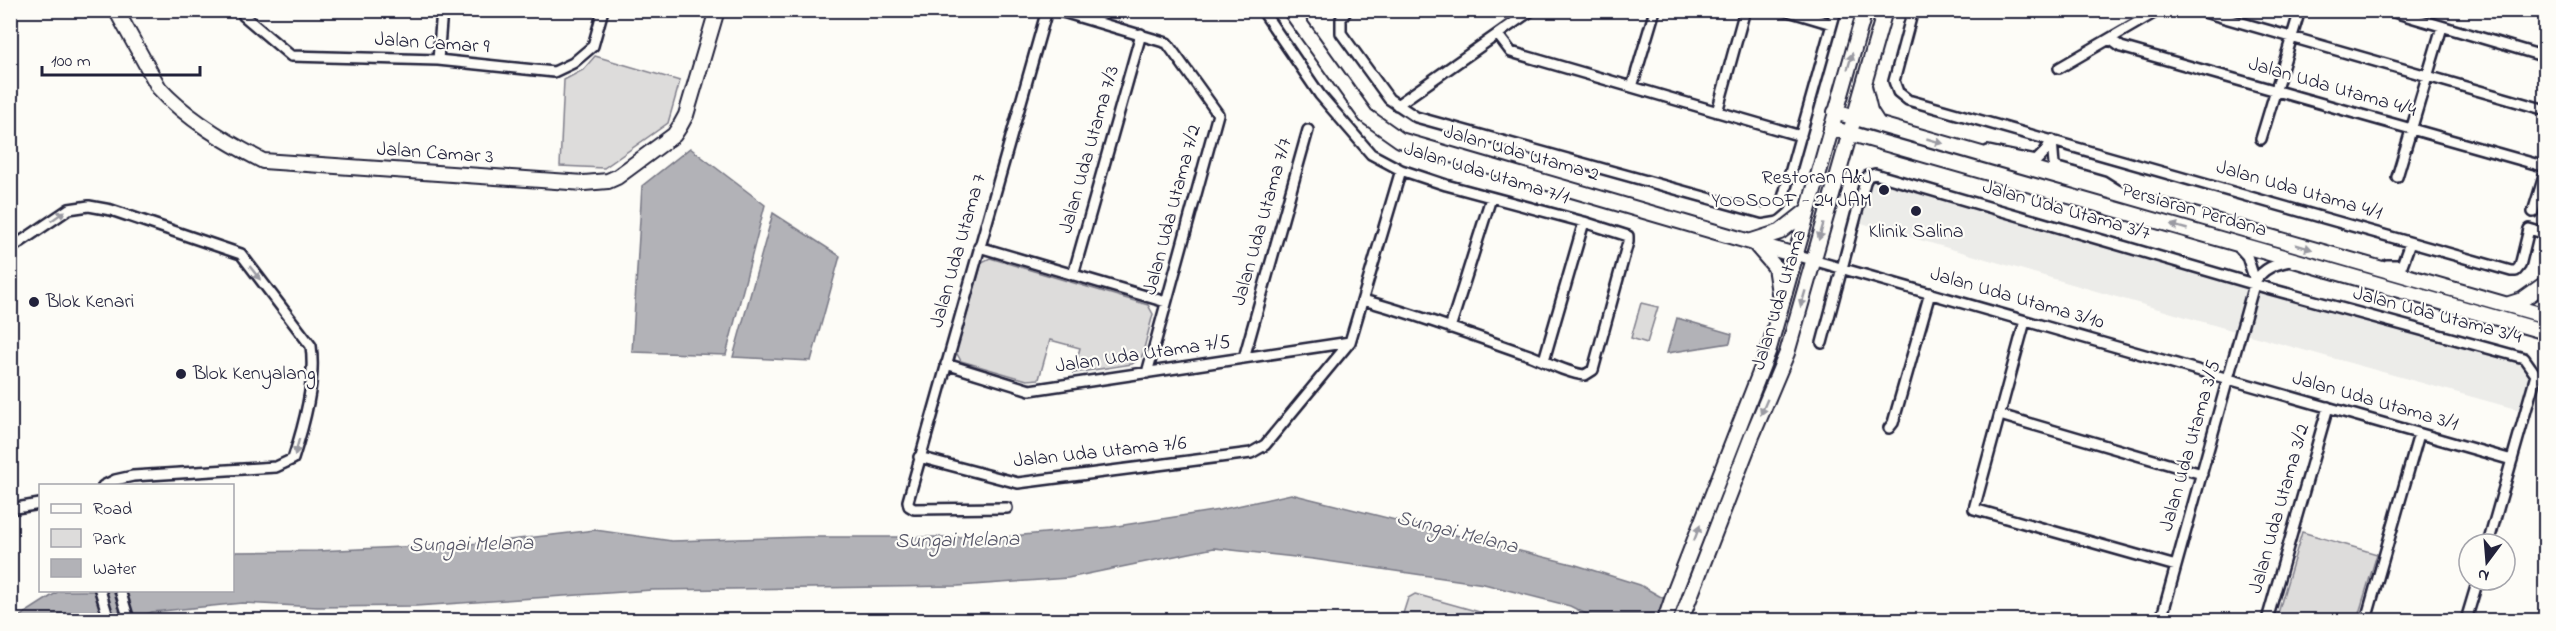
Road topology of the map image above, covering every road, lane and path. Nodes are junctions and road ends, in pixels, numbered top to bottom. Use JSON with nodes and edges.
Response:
{"nodes":[{"id":1,"x":116,"y":10,"type":"edge"},
{"id":2,"x":241,"y":10,"type":"edge"},
{"id":3,"x":442,"y":10,"type":"edge"},
{"id":4,"x":603,"y":10,"type":"edge"},
{"id":5,"x":717,"y":10,"type":"edge"},
{"id":6,"x":1047,"y":10,"type":"edge"},
{"id":7,"x":1056,"y":10,"type":"edge"},
{"id":8,"x":1262,"y":10,"type":"edge"},
{"id":9,"x":1290,"y":10,"type":"edge"},
{"id":10,"x":1347,"y":10,"type":"edge"},
{"id":11,"x":1532,"y":10,"type":"edge"},
{"id":12,"x":1655,"y":10,"type":"edge"},
{"id":13,"x":1745,"y":10,"type":"edge"},
{"id":14,"x":1785,"y":10,"type":"edge"},
{"id":15,"x":1836,"y":10,"type":"edge"},
{"id":16,"x":1865,"y":10,"type":"edge"},
{"id":17,"x":1885,"y":10,"type":"edge"},
{"id":18,"x":1913,"y":10,"type":"edge"},
{"id":19,"x":2159,"y":10,"type":"edge"},
{"id":20,"x":2197,"y":10,"type":"edge"},
{"id":21,"x":2300,"y":10,"type":"edge"},
{"id":22,"x":2387,"y":10,"type":"edge"},
{"id":23,"x":1832,"y":24,"type":"junction"},
{"id":24,"x":2442,"y":27,"type":"junction"},
{"id":25,"x":1141,"y":34,"type":"junction"},
{"id":26,"x":1498,"y":35,"type":"junction"},
{"id":27,"x":2292,"y":38,"type":"junction"},
{"id":28,"x":2110,"y":39,"type":"junction"},
{"id":29,"x":2546,"y":57,"type":"edge"},
{"id":30,"x":438,"y":60,"type":"junction"},
{"id":31,"x":2059,"y":68,"type":"dead end"},
{"id":32,"x":2427,"y":77,"type":"junction"},
{"id":33,"x":1864,"y":84,"type":"junction"},
{"id":34,"x":1632,"y":87,"type":"junction"},
{"id":35,"x":2276,"y":91,"type":"junction"},
{"id":36,"x":1397,"y":105,"type":"junction"},
{"id":37,"x":2546,"y":110,"type":"edge"},
{"id":38,"x":1717,"y":112,"type":"junction"},
{"id":39,"x":1835,"y":112,"type":"junction"},
{"id":40,"x":1854,"y":117,"type":"junction"},
{"id":41,"x":1879,"y":124,"type":"junction"},
{"id":42,"x":1831,"y":128,"type":"junction"},
{"id":43,"x":2411,"y":129,"type":"junction"},
{"id":44,"x":1308,"y":130,"type":"dead end"},
{"id":45,"x":1850,"y":133,"type":"junction"},
{"id":46,"x":1801,"y":136,"type":"junction"},
{"id":47,"x":2261,"y":139,"type":"dead end"},
{"id":48,"x":1873,"y":140,"type":"junction"},
{"id":49,"x":2052,"y":140,"type":"junction"},
{"id":50,"x":1969,"y":150,"type":"junction"},
{"id":51,"x":1841,"y":164,"type":"junction"},
{"id":52,"x":2546,"y":168,"type":"edge"},
{"id":53,"x":1401,"y":170,"type":"junction"},
{"id":54,"x":2397,"y":177,"type":"dead end"},
{"id":55,"x":2125,"y":195,"type":"junction"},
{"id":56,"x":1491,"y":198,"type":"junction"},
{"id":57,"x":1808,"y":210,"type":"junction"},
{"id":58,"x":2533,"y":212,"type":"dead end"},
{"id":59,"x":1584,"y":222,"type":"junction"},
{"id":60,"x":2546,"y":234,"type":"edge"},
{"id":61,"x":1752,"y":241,"type":"junction"},
{"id":62,"x":2235,"y":243,"type":"junction"},
{"id":63,"x":2410,"y":243,"type":"junction"},
{"id":64,"x":979,"y":247,"type":"junction"},
{"id":65,"x":10,"y":249,"type":"edge"},
{"id":66,"x":1796,"y":255,"type":"junction"},
{"id":67,"x":1813,"y":260,"type":"junction"},
{"id":68,"x":2295,"y":260,"type":"junction"},
{"id":69,"x":2360,"y":263,"type":"junction"},
{"id":70,"x":1842,"y":268,"type":"junction"},
{"id":71,"x":1073,"y":275,"type":"junction"},
{"id":72,"x":2255,"y":282,"type":"junction"},
{"id":73,"x":2546,"y":284,"type":"edge"},
{"id":74,"x":1930,"y":293,"type":"junction"},
{"id":75,"x":1363,"y":300,"type":"junction"},
{"id":76,"x":1166,"y":302,"type":"junction"},
{"id":77,"x":2506,"y":305,"type":"junction"},
{"id":78,"x":1781,"y":307,"type":"junction"},
{"id":79,"x":2541,"y":315,"type":"edge"},
{"id":80,"x":2025,"y":321,"type":"junction"},
{"id":81,"x":1450,"y":328,"type":"junction"},
{"id":82,"x":2539,"y":330,"type":"edge"},
{"id":83,"x":1350,"y":342,"type":"junction"},
{"id":84,"x":1822,"y":343,"type":"dead end"},
{"id":85,"x":1244,"y":358,"type":"junction"},
{"id":86,"x":1544,"y":360,"type":"junction"},
{"id":87,"x":946,"y":364,"type":"junction"},
{"id":88,"x":1147,"y":373,"type":"junction"},
{"id":89,"x":2228,"y":379,"type":"junction"},
{"id":90,"x":2328,"y":408,"type":"junction"},
{"id":91,"x":2000,"y":415,"type":"junction"},
{"id":92,"x":1889,"y":428,"type":"dead end"},
{"id":93,"x":2419,"y":434,"type":"junction"},
{"id":94,"x":919,"y":457,"type":"junction"},
{"id":95,"x":2512,"y":460,"type":"junction"},
{"id":96,"x":2202,"y":474,"type":"junction"},
{"id":97,"x":108,"y":484,"type":"edge"},
{"id":98,"x":39,"y":504,"type":"edge"},
{"id":99,"x":1007,"y":508,"type":"dead end"},
{"id":100,"x":10,"y":509,"type":"edge"},
{"id":101,"x":2491,"y":532,"type":"edge"},
{"id":102,"x":2176,"y":566,"type":"junction"},
{"id":103,"x":100,"y":592,"type":"edge"},
{"id":104,"x":120,"y":592,"type":"edge"},
{"id":105,"x":2474,"y":592,"type":"edge"},
{"id":106,"x":110,"y":621,"type":"edge"},
{"id":107,"x":129,"y":621,"type":"edge"},
{"id":108,"x":1665,"y":621,"type":"edge"},
{"id":109,"x":1682,"y":621,"type":"edge"},
{"id":110,"x":2161,"y":621,"type":"edge"},
{"id":111,"x":2267,"y":621,"type":"edge"},
{"id":112,"x":2366,"y":621,"type":"edge"},
{"id":113,"x":2466,"y":621,"type":"edge"}],
"edges":[{"from":1,"to":5,"type":"main road","name":"Jalan Camar 3"},
{"from":2,"to":30,"type":"street","name":"Jalan Camar 9"},
{"from":3,"to":30,"type":"street"},
{"from":4,"to":30,"type":"street","name":"Jalan Camar 9"},
{"from":6,"to":64,"type":"street","name":"Jalan Uda Utama 7"},
{"from":7,"to":25,"type":"street","name":"Jalan Uda Utama 7/2"},
{"from":8,"to":53,"type":"street","name":"Jalan Uda Utama 7/1"},
{"from":9,"to":61,"type":"main road","name":"Jalan Uda Utama 2"},
{"from":10,"to":36,"type":"street"},
{"from":11,"to":26,"type":"street"},
{"from":12,"to":34,"type":"street"},
{"from":13,"to":38,"type":"street"},
{"from":14,"to":23,"type":"street"},
{"from":15,"to":23,"type":"street"},
{"from":39,"to":16,"type":"main road","name":"Jalan Uda Utama","one_way":true},
{"from":17,"to":33,"type":"main road","name":"Jalan Uda Utama"},
{"from":18,"to":49,"type":"street","name":"Jalan Uda Utama 4/1"},
{"from":19,"to":28,"type":"street"},
{"from":20,"to":27,"type":"street"},
{"from":21,"to":27,"type":"street"},
{"from":22,"to":24,"type":"street"},
{"from":23,"to":46,"type":"street"},
{"from":24,"to":29,"type":"street"},
{"from":24,"to":32,"type":"street"},
{"from":25,"to":71,"type":"street","name":"Jalan Uda Utama 7/3"},
{"from":25,"to":76,"type":"street","name":"Jalan Uda Utama 7/2"},
{"from":26,"to":34,"type":"street"},
{"from":26,"to":36,"type":"street"},
{"from":27,"to":32,"type":"street"},
{"from":27,"to":35,"type":"street"},
{"from":28,"to":31,"type":"street"},
{"from":28,"to":35,"type":"street","name":"Jalan Uda Utama 4/4"},
{"from":32,"to":37,"type":"street"},
{"from":32,"to":43,"type":"street"},
{"from":33,"to":40,"type":"main road","name":"Jalan Uda Utama"},
{"from":33,"to":41,"type":"main road"},
{"from":34,"to":38,"type":"street"},
{"from":35,"to":43,"type":"street","name":"Jalan Uda Utama 4/4"},
{"from":35,"to":47,"type":"street"},
{"from":36,"to":46,"type":"street"},
{"from":38,"to":46,"type":"street"},
{"from":39,"to":40,"type":"main road","name":"Persiaran Perdana"},
{"from":39,"to":42,"type":"main road","name":"Jalan Uda Utama"},
{"from":40,"to":41,"type":"main road","name":"Persiaran Perdana"},
{"from":40,"to":45,"type":"main road","name":"Jalan Uda Utama"},
{"from":41,"to":50,"type":"main road","name":"Persiaran Perdana","one_way":true},
{"from":42,"to":45,"type":"main road","name":"Persiaran Perdana"},
{"from":42,"to":57,"type":"main road","name":"Jalan Uda Utama"},
{"from":43,"to":52,"type":"street","name":"Jalan Uda Utama 4/4"},
{"from":43,"to":54,"type":"street"},
{"from":44,"to":85,"type":"street","name":"Jalan Uda Utama 7/7"},
{"from":45,"to":48,"type":"main road","name":"Persiaran Perdana"},
{"from":45,"to":51,"type":"main road","name":"Jalan Uda Utama"},
{"from":48,"to":51,"type":"main road"},
{"from":62,"to":48,"type":"main road","name":"Persiaran Perdana","one_way":true},
{"from":49,"to":50,"type":"street"},
{"from":49,"to":55,"type":"street"},
{"from":49,"to":63,"type":"street","name":"Jalan Uda Utama 4/1"},
{"from":50,"to":55,"type":"main road","name":"Persiaran Perdana"},
{"from":51,"to":67,"type":"main road","name":"Jalan Uda Utama","one_way":true},
{"from":52,"to":58,"type":"street"},
{"from":53,"to":56,"type":"street","name":"Jalan Uda Utama 7/1"},
{"from":53,"to":75,"type":"street"},
{"from":55,"to":69,"type":"main road","name":"Persiaran Perdana","one_way":true},
{"from":56,"to":59,"type":"street","name":"Jalan Uda Utama 7/1"},
{"from":56,"to":81,"type":"street"},
{"from":57,"to":61,"type":"main road"},
{"from":57,"to":66,"type":"main road","name":"Jalan Uda Utama"},
{"from":59,"to":86,"type":"street"},
{"from":59,"to":86,"type":"street","name":"Jalan Uda Utama 7/1"},
{"from":60,"to":63,"type":"street","name":"Jalan Uda Utama 4/1"},
{"from":61,"to":66,"type":"main road","name":"Jalan Uda Utama 2"},
{"from":61,"to":78,"type":"main road"},
{"from":62,"to":68,"type":"main road","name":"Persiaran Perdana"},
{"from":62,"to":72,"type":"street"},
{"from":63,"to":69,"type":"street"},
{"from":64,"to":71,"type":"street"},
{"from":64,"to":87,"type":"street","name":"Jalan Uda Utama 7"},
{"from":65,"to":97,"type":"street","one_way":true},
{"from":66,"to":67,"type":"street","name":"Jalan Uda Utama 3/10"},
{"from":66,"to":78,"type":"main road","name":"Jalan Uda Utama"},
{"from":67,"to":70,"type":"street","name":"Jalan Uda Utama 3/10"},
{"from":67,"to":109,"type":"main road","name":"Jalan Uda Utama","one_way":true},
{"from":68,"to":72,"type":"street"},
{"from":68,"to":82,"type":"main road","name":"Persiaran Perdana"},
{"from":69,"to":77,"type":"main road","name":"Persiaran Perdana"},
{"from":70,"to":72,"type":"street","name":"Jalan Uda Utama 3/7"},
{"from":70,"to":74,"type":"street","name":"Jalan Uda Utama 3/10"},
{"from":70,"to":84,"type":"street"},
{"from":71,"to":76,"type":"street"},
{"from":72,"to":89,"type":"street","name":"Jalan Uda Utama 3/5"},
{"from":72,"to":95,"type":"street","name":"Jalan Uda Utama 3/4"},
{"from":73,"to":77,"type":"main road"},
{"from":73,"to":79,"type":"main road"},
{"from":74,"to":80,"type":"street","name":"Jalan Uda Utama 3/10"},
{"from":74,"to":92,"type":"street"},
{"from":75,"to":81,"type":"street"},
{"from":75,"to":83,"type":"street"},
{"from":76,"to":88,"type":"street","name":"Jalan Uda Utama 7/2"},
{"from":77,"to":79,"type":"main road","name":"Persiaran Perdana"},
{"from":108,"to":78,"type":"main road","name":"Jalan Uda Utama","one_way":true},
{"from":79,"to":82,"type":"main road"},
{"from":80,"to":89,"type":"street","name":"Jalan Uda Utama 3/10"},
{"from":80,"to":91,"type":"street"},
{"from":81,"to":86,"type":"street"},
{"from":83,"to":85,"type":"street","name":"Jalan Uda Utama 7/5"},
{"from":83,"to":94,"type":"street","name":"Jalan Uda Utama 7/6"},
{"from":85,"to":88,"type":"street","name":"Jalan Uda Utama 7/5"},
{"from":87,"to":88,"type":"street","name":"Jalan Uda Utama 7/5"},
{"from":87,"to":94,"type":"street","name":"Jalan Uda Utama 7"},
{"from":89,"to":90,"type":"street","name":"Jalan Uda Utama 3/1"},
{"from":89,"to":96,"type":"street","name":"Jalan Uda Utama 3/5"},
{"from":90,"to":93,"type":"street","name":"Jalan Uda Utama 3/1"},
{"from":90,"to":111,"type":"street","name":"Jalan Uda Utama 3/2"},
{"from":91,"to":96,"type":"street"},
{"from":91,"to":102,"type":"street"},
{"from":93,"to":95,"type":"street","name":"Jalan Uda Utama 3/1"},
{"from":93,"to":112,"type":"street"},
{"from":94,"to":99,"type":"street","name":"Jalan Uda Utama 7"},
{"from":95,"to":101,"type":"street","name":"Jalan Uda Utama 3/4"},
{"from":96,"to":102,"type":"street","name":"Jalan Uda Utama 3/5"},
{"from":98,"to":100,"type":"street"},
{"from":102,"to":110,"type":"street","name":"Jalan Uda Utama 3/5"},
{"from":103,"to":106,"type":"street"},
{"from":104,"to":107,"type":"street"},
{"from":105,"to":113,"type":"street"}]}
